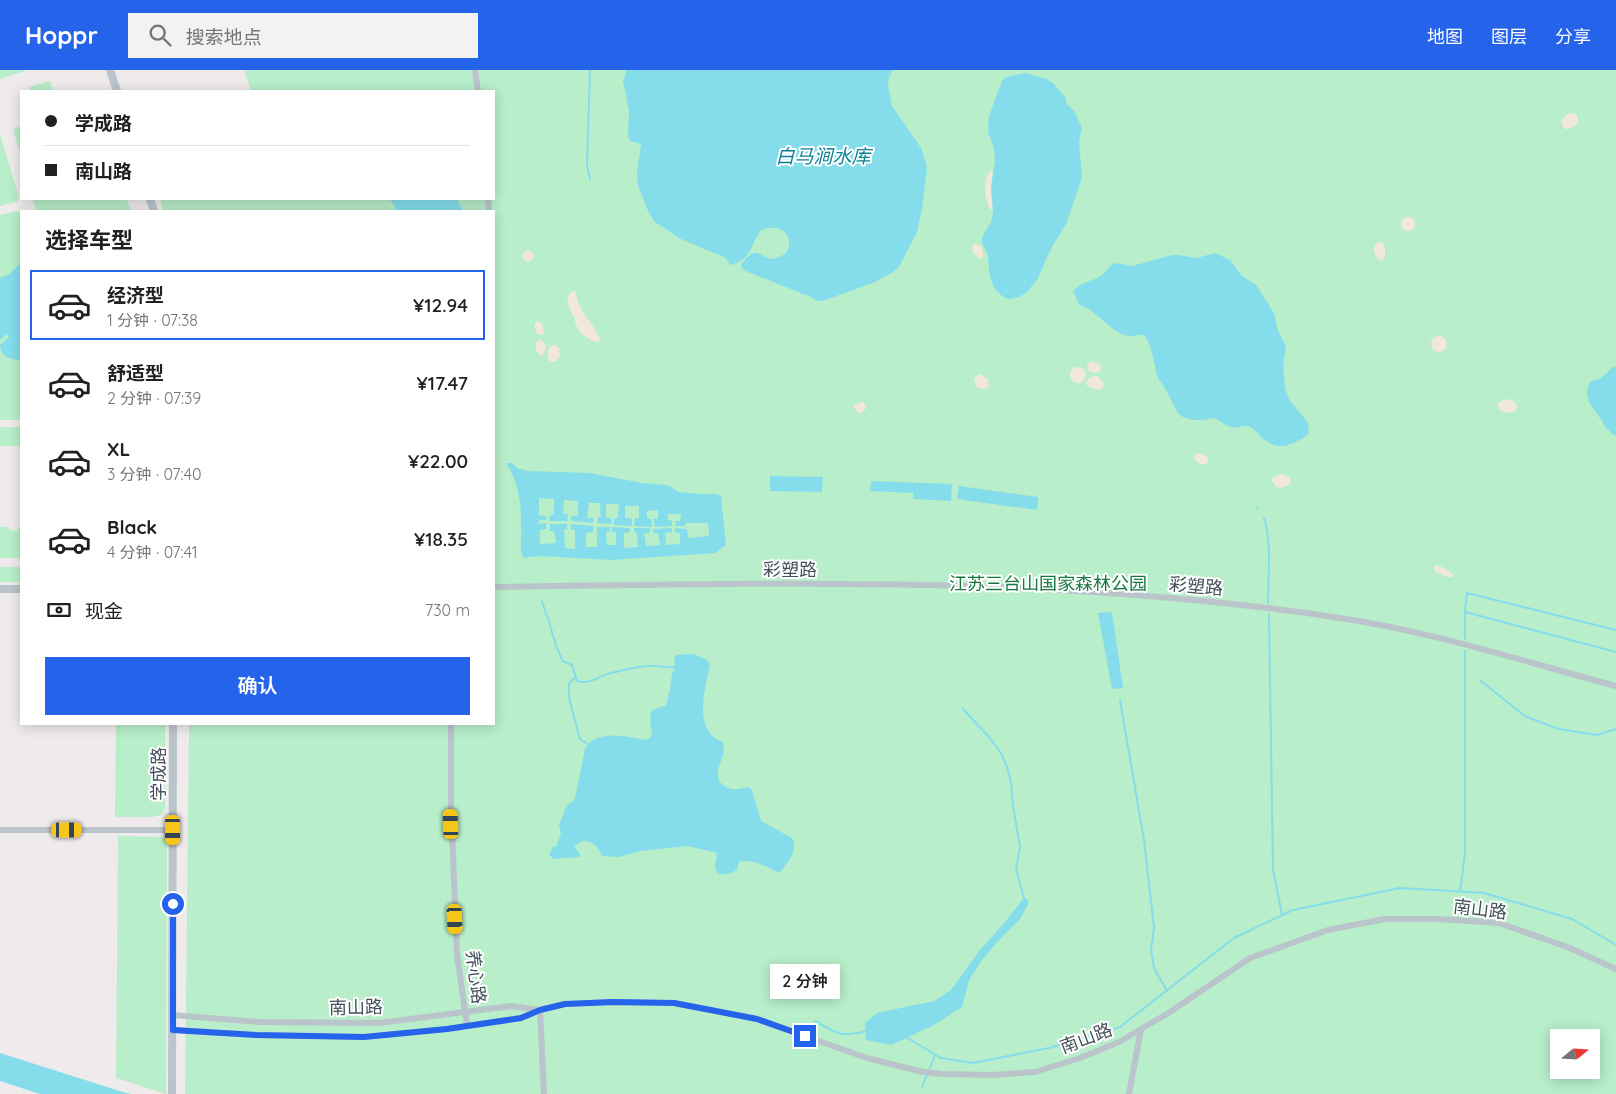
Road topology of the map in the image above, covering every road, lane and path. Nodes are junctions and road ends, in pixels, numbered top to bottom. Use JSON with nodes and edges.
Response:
{"nodes":[{"id":1,"x":110,"y":70,"type":"edge"},
{"id":2,"x":475,"y":70,"type":"edge"},
{"id":3,"x":117,"y":90,"type":"edge"},
{"id":4,"x":478,"y":90,"type":"edge"},
{"id":5,"x":495,"y":587,"type":"edge"},
{"id":6,"x":0,"y":589,"type":"edge"},
{"id":7,"x":20,"y":589,"type":"edge"},
{"id":8,"x":1616,"y":686,"type":"edge"},
{"id":9,"x":173,"y":725,"type":"edge"},
{"id":10,"x":452,"y":725,"type":"edge"},
{"id":11,"x":0,"y":830,"type":"edge"},
{"id":12,"x":173,"y":830,"type":"junction"},
{"id":13,"x":1616,"y":969,"type":"edge"},
{"id":14,"x":540,"y":1010,"type":"junction"},
{"id":15,"x":465,"y":1013,"type":"junction"},
{"id":16,"x":173,"y":1015,"type":"junction"},
{"id":17,"x":467,"y":1025,"type":"junction"},
{"id":18,"x":173,"y":1030,"type":"junction"},
{"id":19,"x":1141,"y":1030,"type":"junction"},
{"id":20,"x":172,"y":1094,"type":"edge"},
{"id":21,"x":544,"y":1094,"type":"edge"},
{"id":22,"x":1129,"y":1094,"type":"edge"}],
"edges":[{"from":1,"to":3,"type":"street"},
{"from":2,"to":4,"type":"street"},
{"from":5,"to":8,"type":"street","name":"彩塑路"},
{"from":6,"to":7,"type":"street"},
{"from":9,"to":12,"type":"street","name":"学成路"},
{"from":10,"to":15,"type":"street","name":"养心路"},
{"from":11,"to":12,"type":"street"},
{"from":12,"to":16,"type":"street","name":"学成路"},
{"from":13,"to":19,"type":"street","name":"南山路"},
{"from":14,"to":15,"type":"street","name":"南山路"},
{"from":14,"to":17,"type":"street","name":"南山路"},
{"from":14,"to":19,"type":"street","name":"南山路"},
{"from":14,"to":21,"type":"street"},
{"from":15,"to":16,"type":"street","name":"南山路"},
{"from":15,"to":17,"type":"street","name":"养心路"},
{"from":16,"to":18,"type":"street","name":"学成路"},
{"from":17,"to":18,"type":"street","name":"南山路"},
{"from":18,"to":20,"type":"street","name":"学成路"},
{"from":19,"to":22,"type":"street"}]}
